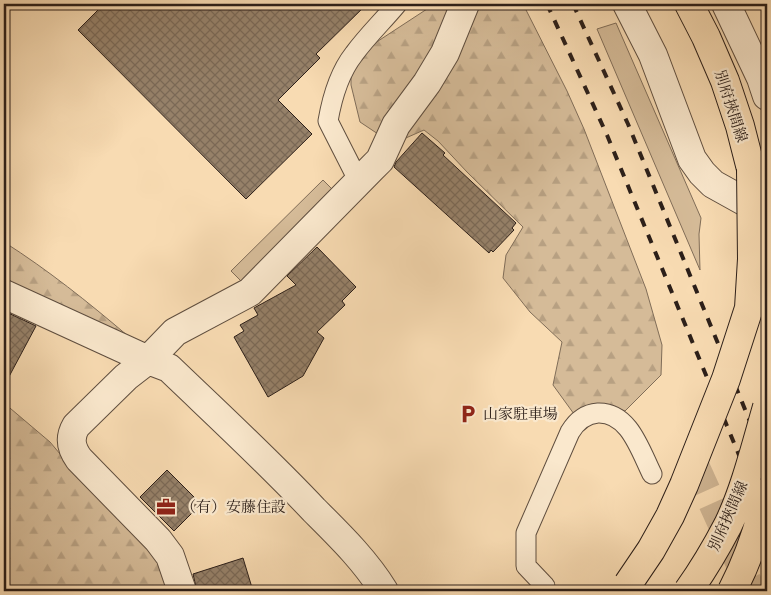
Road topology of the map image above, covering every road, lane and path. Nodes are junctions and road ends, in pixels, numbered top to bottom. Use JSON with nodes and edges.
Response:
{"nodes":[{"id":1,"x":397,"y":4,"type":"edge"},
{"id":2,"x":465,"y":4,"type":"edge"},
{"id":3,"x":627,"y":4,"type":"edge"},
{"id":4,"x":689,"y":4,"type":"edge"},
{"id":5,"x":726,"y":4,"type":"edge"},
{"id":6,"x":767,"y":96,"type":"edge"},
{"id":7,"x":750,"y":169,"type":"junction"},
{"id":8,"x":359,"y":182,"type":"junction"},
{"id":9,"x":767,"y":212,"type":"edge"},
{"id":10,"x":4,"y":294,"type":"edge"},
{"id":11,"x":148,"y":360,"type":"junction"},
{"id":12,"x":767,"y":407,"type":"edge"},
{"id":13,"x":652,"y":474,"type":"dead end"},
{"id":14,"x":767,"y":492,"type":"edge"},
{"id":15,"x":545,"y":586,"type":"dead end"},
{"id":16,"x":182,"y":591,"type":"edge"},
{"id":17,"x":384,"y":591,"type":"edge"},
{"id":18,"x":622,"y":591,"type":"edge"},
{"id":19,"x":688,"y":591,"type":"edge"},
{"id":20,"x":732,"y":591,"type":"edge"}],
"edges":[{"from":1,"to":8,"type":"lane"},
{"from":2,"to":8,"type":"street"},
{"from":3,"to":9,"type":"street"},
{"from":4,"to":7,"type":"main road","name":"別府挾間線"},
{"from":5,"to":6,"type":"street"},
{"from":7,"to":9,"type":"main road","name":"別府挾間線","bridge":true},
{"from":7,"to":18,"type":"main road","bridge":true},
{"from":8,"to":11,"type":"street"},
{"from":10,"to":11,"type":"street"},
{"from":11,"to":16,"type":"street"},
{"from":11,"to":17,"type":"street"},
{"from":12,"to":19,"type":"main road","name":"別府挾間線","bridge":true},
{"from":13,"to":15,"type":"lane"},
{"from":14,"to":20,"type":"main road","bridge":true}]}
